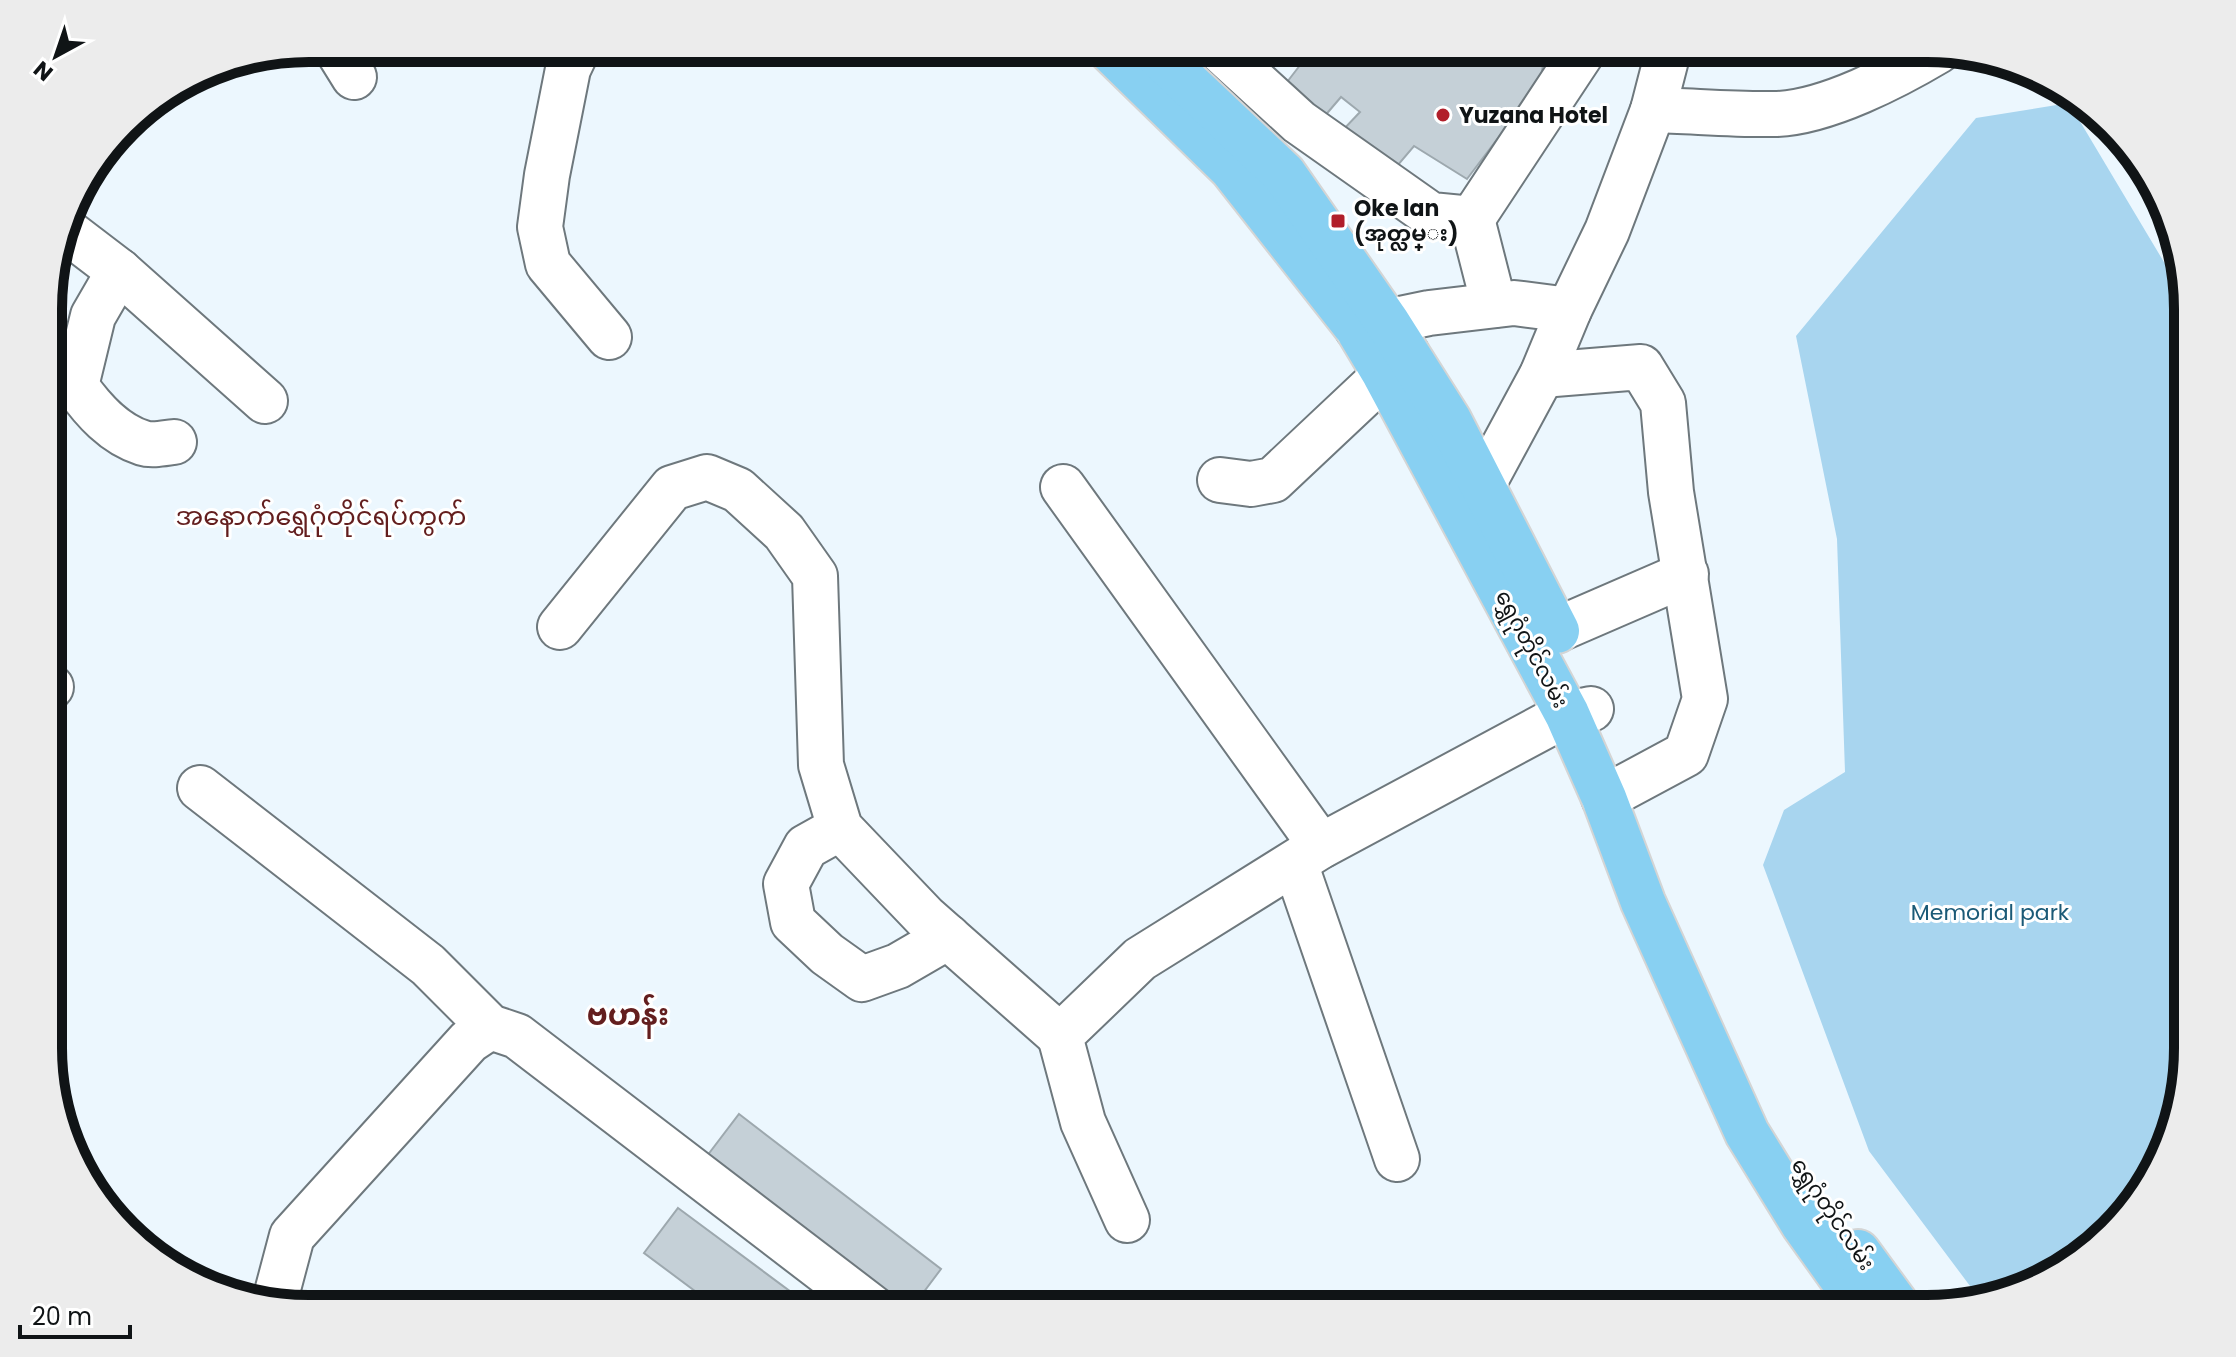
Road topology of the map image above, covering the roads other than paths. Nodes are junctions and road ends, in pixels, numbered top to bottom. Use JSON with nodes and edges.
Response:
{"nodes":[{"id":1,"x":571,"y":62,"type":"edge"},
{"id":2,"x":1122,"y":62,"type":"edge"},
{"id":3,"x":1166,"y":62,"type":"edge"},
{"id":4,"x":1233,"y":62,"type":"edge"},
{"id":5,"x":1576,"y":62,"type":"edge"},
{"id":6,"x":1665,"y":62,"type":"edge"},
{"id":7,"x":1920,"y":62,"type":"edge"},
{"id":8,"x":1653,"y":110,"type":"junction"},
{"id":9,"x":1472,"y":219,"type":"junction"},
{"id":10,"x":73,"y":236,"type":"edge"},
{"id":11,"x":119,"y":271,"type":"junction"},
{"id":12,"x":1494,"y":305,"type":"junction"},
{"id":13,"x":1569,"y":310,"type":"junction"},
{"id":14,"x":609,"y":337,"type":"dead end"},
{"id":15,"x":1384,"y":344,"type":"junction"},
{"id":16,"x":1542,"y":375,"type":"junction"},
{"id":17,"x":265,"y":401,"type":"dead end"},
{"id":18,"x":174,"y":442,"type":"dead end"},
{"id":19,"x":1220,"y":480,"type":"dead end"},
{"id":20,"x":1063,"y":487,"type":"dead end"},
{"id":21,"x":1473,"y":502,"type":"junction"},
{"id":22,"x":1686,"y":574,"type":"junction"},
{"id":23,"x":560,"y":627,"type":"dead end"},
{"id":24,"x":1543,"y":636,"type":"junction"},
{"id":25,"x":1579,"y":711,"type":"junction"},
{"id":26,"x":200,"y":788,"type":"dead end"},
{"id":27,"x":1614,"y":792,"type":"junction"},
{"id":28,"x":840,"y":828,"type":"junction"},
{"id":29,"x":1308,"y":854,"type":"junction"},
{"id":30,"x":948,"y":937,"type":"junction"},
{"id":31,"x":490,"y":1027,"type":"junction"},
{"id":32,"x":1060,"y":1036,"type":"junction"},
{"id":33,"x":1397,"y":1159,"type":"dead end"},
{"id":34,"x":1127,"y":1220,"type":"dead end"},
{"id":35,"x":277,"y":1293,"type":"edge"},
{"id":36,"x":1874,"y":1294,"type":"edge"},
{"id":37,"x":855,"y":1295,"type":"edge"}],
"edges":[{"from":1,"to":14,"type":"street"},
{"from":2,"to":15,"type":"main road","name":"ရွှေဂုံတိုင်လမ်း"},
{"from":3,"to":15,"type":"main road","name":"ရွှေဂုံတိုင်လမ်း"},
{"from":4,"to":9,"type":"street"},
{"from":5,"to":9,"type":"street"},
{"from":6,"to":8,"type":"street"},
{"from":7,"to":8,"type":"street"},
{"from":8,"to":13,"type":"street"},
{"from":9,"to":12,"type":"street"},
{"from":10,"to":11,"type":"street"},
{"from":11,"to":17,"type":"street"},
{"from":11,"to":18,"type":"street"},
{"from":12,"to":13,"type":"street"},
{"from":12,"to":15,"type":"street"},
{"from":13,"to":16,"type":"street"},
{"from":15,"to":19,"type":"street"},
{"from":15,"to":21,"type":"main road","name":"ရွှေဂုံတိုင်လမ်း"},
{"from":16,"to":21,"type":"street"},
{"from":16,"to":22,"type":"street"},
{"from":20,"to":29,"type":"street"},
{"from":21,"to":24,"type":"main road","name":"ရွှေဂုံတိုင်လမ်း"},
{"from":22,"to":24,"type":"street"},
{"from":22,"to":27,"type":"street"},
{"from":23,"to":28,"type":"street"},
{"from":24,"to":25,"type":"main road","name":"ရွှေဂုံတိုင်လမ်း"},
{"from":25,"to":27,"type":"main road","name":"ရွှေဂုံတိုင်လမ်း"},
{"from":25,"to":29,"type":"street"},
{"from":26,"to":31,"type":"street"},
{"from":27,"to":36,"type":"main road","name":"ရွှေဂုံတိုင်လမ်း"},
{"from":28,"to":30,"type":"street"},
{"from":28,"to":30,"type":"street"},
{"from":29,"to":32,"type":"street"},
{"from":29,"to":33,"type":"street"},
{"from":30,"to":32,"type":"street"},
{"from":31,"to":35,"type":"street"},
{"from":31,"to":37,"type":"street"},
{"from":32,"to":34,"type":"street"}]}
